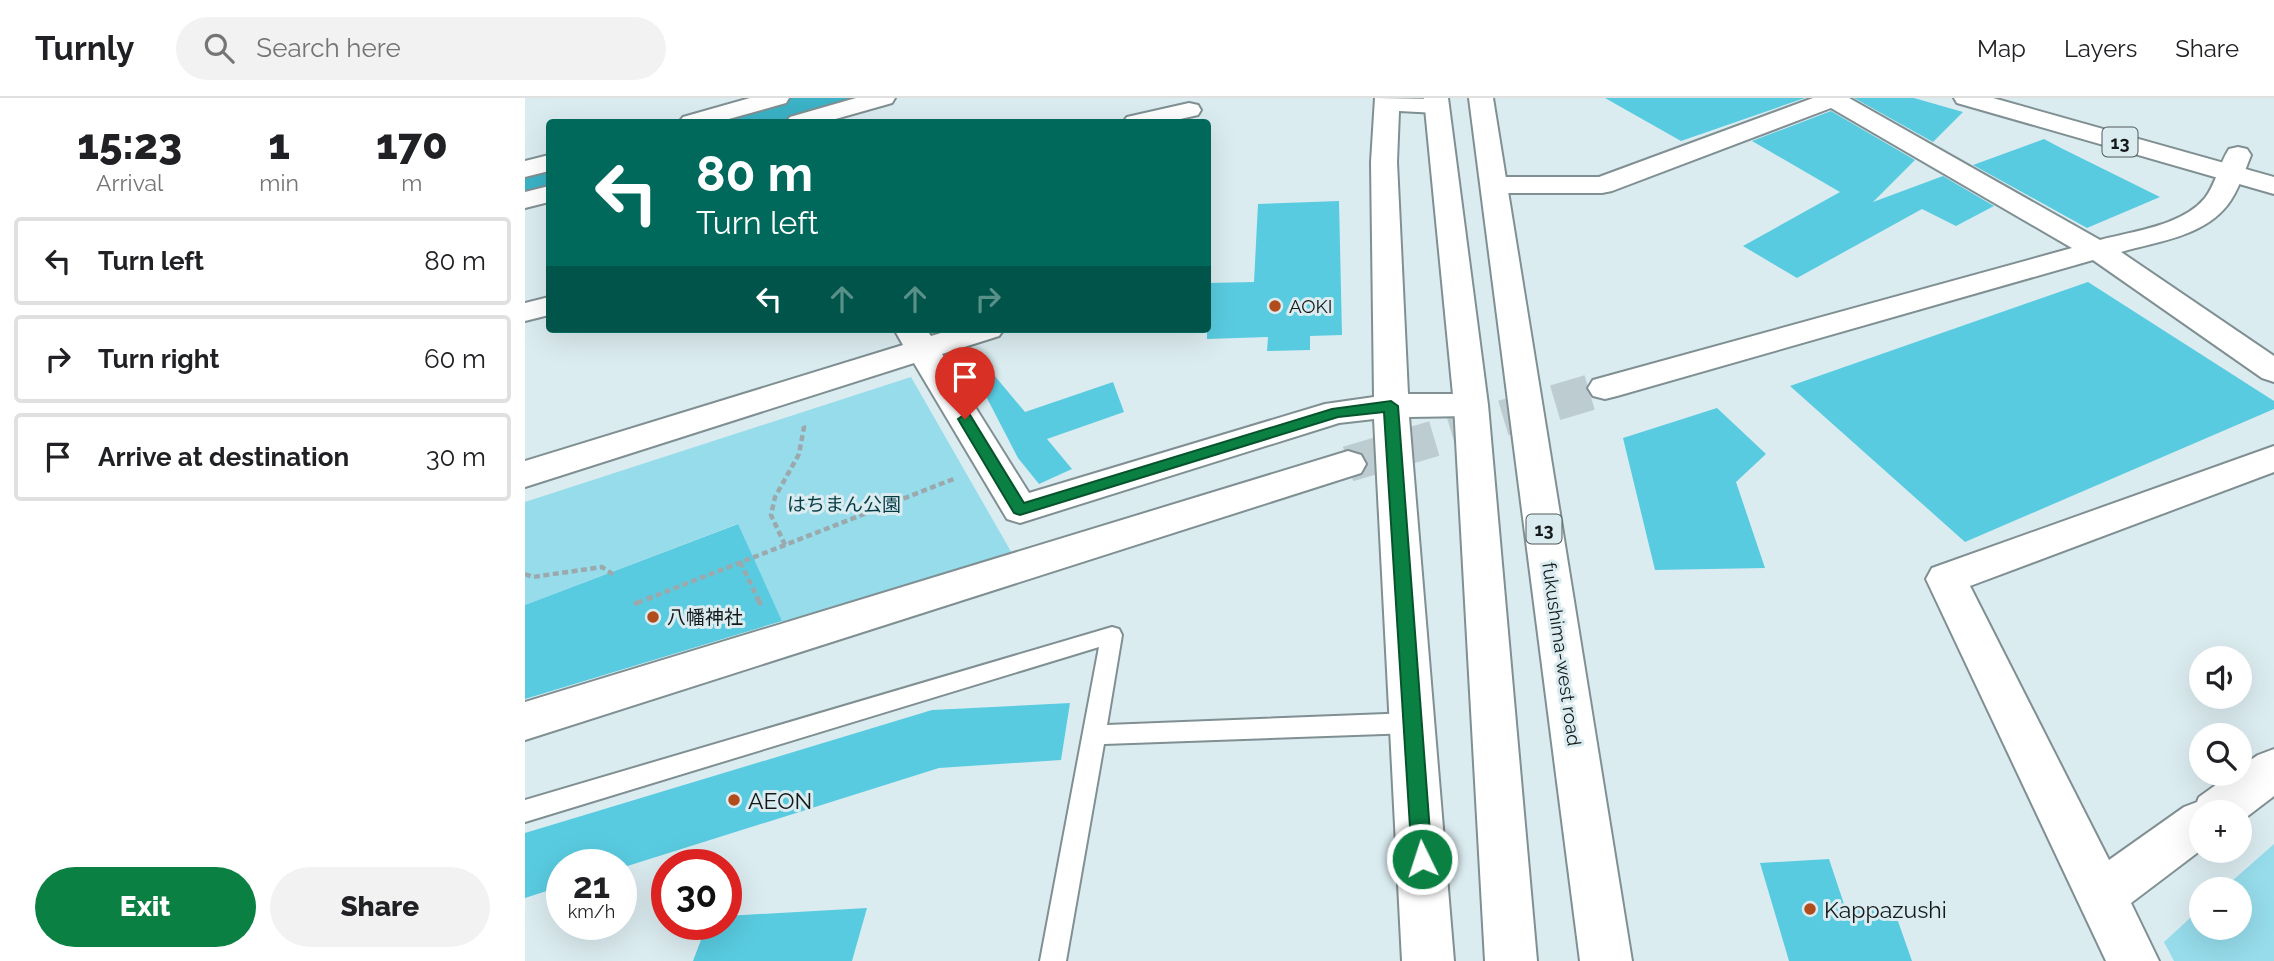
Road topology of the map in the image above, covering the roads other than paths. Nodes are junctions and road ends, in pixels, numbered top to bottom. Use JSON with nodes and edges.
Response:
{"nodes":[{"id":1,"x":883,"y":98,"type":"edge"},
{"id":2,"x":1481,"y":98,"type":"edge"},
{"id":3,"x":1966,"y":98,"type":"edge"},
{"id":4,"x":2028,"y":98,"type":"edge"},
{"id":5,"x":1834,"y":99,"type":"edge"},
{"id":6,"x":1387,"y":101,"type":"edge"},
{"id":7,"x":1436,"y":102,"type":"edge"},
{"id":8,"x":780,"y":110,"type":"edge"},
{"id":9,"x":1183,"y":110,"type":"edge"},
{"id":10,"x":714,"y":119,"type":"edge"},
{"id":11,"x":1148,"y":119,"type":"edge"},
{"id":12,"x":546,"y":164,"type":"edge"},
{"id":13,"x":2234,"y":164,"type":"junction"},
{"id":14,"x":2274,"y":165,"type":"edge"},
{"id":15,"x":525,"y":169,"type":"edge"},
{"id":16,"x":1495,"y":185,"type":"junction"},
{"id":17,"x":2274,"y":186,"type":"edge"},
{"id":18,"x":546,"y":195,"type":"edge"},
{"id":19,"x":525,"y":200,"type":"edge"},
{"id":20,"x":2099,"y":251,"type":"junction"},
{"id":21,"x":546,"y":307,"type":"edge"},
{"id":22,"x":525,"y":312,"type":"edge"},
{"id":23,"x":962,"y":333,"type":"edge"},
{"id":24,"x":917,"y":340,"type":"edge"},
{"id":25,"x":2274,"y":371,"type":"edge"},
{"id":26,"x":1605,"y":388,"type":"tunnel mouth"},
{"id":27,"x":1471,"y":405,"type":"junction"},
{"id":28,"x":1391,"y":406,"type":"junction"},
{"id":29,"x":2274,"y":458,"type":"edge"},
{"id":30,"x":1348,"y":464,"type":"tunnel mouth"},
{"id":31,"x":525,"y":474,"type":"edge"},
{"id":32,"x":525,"y":721,"type":"edge"},
{"id":33,"x":1412,"y":723,"type":"junction"},
{"id":34,"x":1094,"y":735,"type":"junction"},
{"id":35,"x":2274,"y":769,"type":"edge"},
{"id":36,"x":2231,"y":800,"type":"edge"},
{"id":37,"x":525,"y":811,"type":"edge"},
{"id":38,"x":2189,"y":831,"type":"edge"},
{"id":39,"x":2100,"y":896,"type":"junction"},
{"id":40,"x":1053,"y":961,"type":"edge"},
{"id":41,"x":1428,"y":961,"type":"edge"},
{"id":42,"x":1511,"y":961,"type":"edge"},
{"id":43,"x":1606,"y":961,"type":"edge"},
{"id":44,"x":2133,"y":961,"type":"edge"}],
"edges":[{"from":1,"to":8,"type":"main road"},
{"from":2,"to":16,"type":"main road","name":"fukushima-west road","number":"13"},
{"from":3,"to":13,"type":"main road","number":"13"},
{"from":4,"to":13,"type":"main road","number":"13"},
{"from":5,"to":16,"type":"main road"},
{"from":5,"to":20,"type":"main road"},
{"from":6,"to":7,"type":"main road"},
{"from":6,"to":28,"type":"main road"},
{"from":7,"to":27,"type":"main road"},
{"from":8,"to":10,"type":"main road"},
{"from":9,"to":11,"type":"main road"},
{"from":12,"to":15,"type":"main road"},
{"from":13,"to":14,"type":"main road","number":"13"},
{"from":13,"to":17,"type":"main road","number":"13"},
{"from":13,"to":20,"type":"main road"},
{"from":16,"to":43,"type":"main road","name":"fukushima-west road","number":"13"},
{"from":18,"to":19,"type":"main road"},
{"from":20,"to":25,"type":"main road"},
{"from":20,"to":26,"type":"main road"},
{"from":21,"to":22,"type":"main road"},
{"from":23,"to":24,"type":"main road"},
{"from":24,"to":28,"type":"main road"},
{"from":24,"to":31,"type":"main road"},
{"from":27,"to":28,"type":"main road"},
{"from":27,"to":42,"type":"main road"},
{"from":28,"to":33,"type":"main road"},
{"from":29,"to":39,"type":"main road"},
{"from":30,"to":32,"type":"main road"},
{"from":33,"to":34,"type":"lane"},
{"from":33,"to":41,"type":"main road"},
{"from":34,"to":37,"type":"lane"},
{"from":34,"to":40,"type":"lane"},
{"from":35,"to":36,"type":"main road"},
{"from":38,"to":39,"type":"main road"},
{"from":39,"to":44,"type":"main road"}]}
